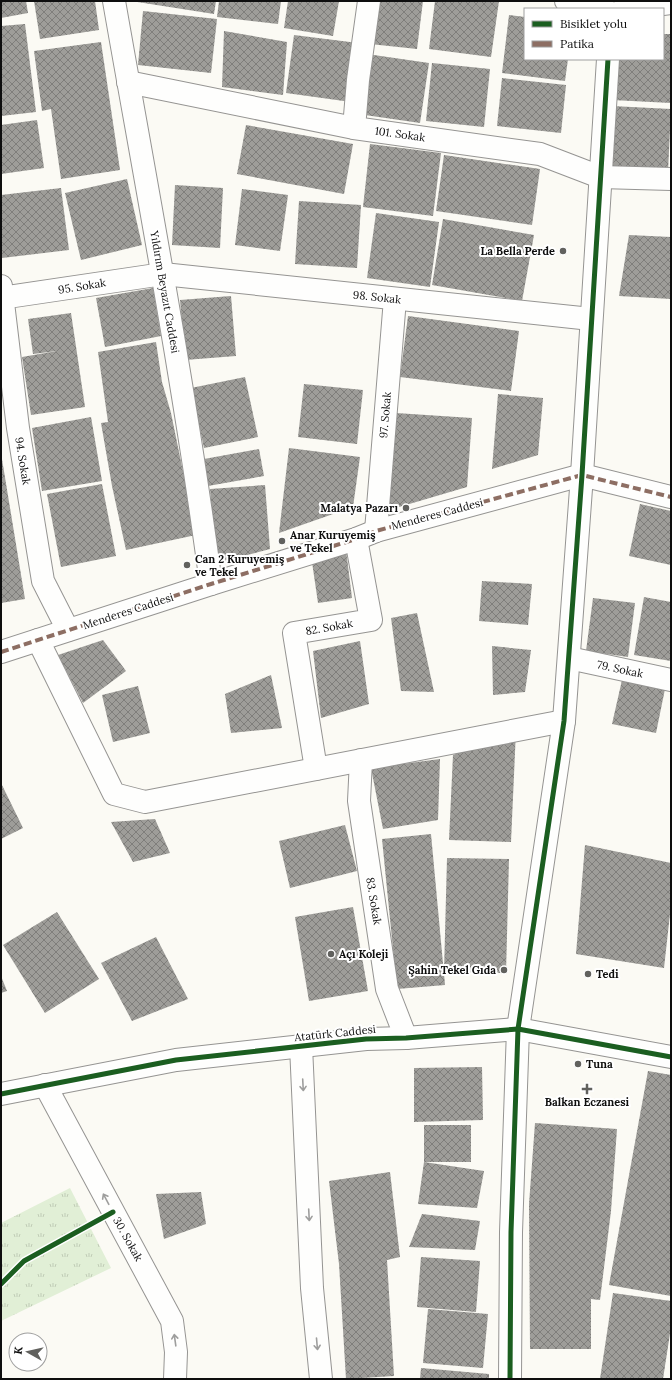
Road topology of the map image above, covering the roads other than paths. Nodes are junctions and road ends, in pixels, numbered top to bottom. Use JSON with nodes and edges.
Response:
{"nodes":[{"id":1,"x":114,"y":1,"type":"edge"},
{"id":2,"x":369,"y":1,"type":"edge"},
{"id":3,"x":566,"y":1,"type":"edge"},
{"id":4,"x":671,"y":3,"type":"edge"},
{"id":5,"x":600,"y":8,"type":"edge"},
{"id":6,"x":631,"y":8,"type":"edge"},
{"id":7,"x":608,"y":60,"type":"edge"},
{"id":8,"x":128,"y":82,"type":"junction"},
{"id":9,"x":354,"y":128,"type":"junction"},
{"id":10,"x":600,"y":177,"type":"junction"},
{"id":11,"x":671,"y":179,"type":"edge"},
{"id":12,"x":163,"y":274,"type":"junction"},
{"id":13,"x":2,"y":294,"type":"edge"},
{"id":14,"x":394,"y":299,"type":"junction"},
{"id":15,"x":591,"y":319,"type":"junction"},
{"id":16,"x":582,"y":475,"type":"junction"},
{"id":17,"x":671,"y":497,"type":"edge"},
{"id":18,"x":376,"y":531,"type":"junction"},
{"id":19,"x":356,"y":540,"type":"junction"},
{"id":20,"x":211,"y":584,"type":"junction"},
{"id":21,"x":68,"y":630,"type":"junction"},
{"id":22,"x":38,"y":640,"type":"junction"},
{"id":23,"x":1,"y":652,"type":"edge"},
{"id":24,"x":569,"y":658,"type":"junction"},
{"id":25,"x":671,"y":680,"type":"edge"},
{"id":26,"x":564,"y":721,"type":"junction"},
{"id":27,"x":361,"y":760,"type":"junction"},
{"id":28,"x":316,"y":769,"type":"junction"},
{"id":29,"x":518,"y":1029,"type":"junction"},
{"id":30,"x":406,"y":1038,"type":"junction"},
{"id":31,"x":301,"y":1046,"type":"junction"},
{"id":32,"x":671,"y":1057,"type":"edge"},
{"id":33,"x":45,"y":1085,"type":"junction"},
{"id":34,"x":1,"y":1094,"type":"edge"},
{"id":35,"x":175,"y":1379,"type":"edge"},
{"id":36,"x":321,"y":1379,"type":"edge"},
{"id":37,"x":510,"y":1379,"type":"edge"}],
"edges":[{"from":1,"to":8,"type":"street","name":"Yıldırım Beyazıt Caddesi"},
{"from":2,"to":9,"type":"street"},
{"from":3,"to":5,"type":"street"},
{"from":4,"to":6,"type":"street"},
{"from":7,"to":10,"type":"street"},
{"from":8,"to":9,"type":"street","name":"101. Sokak"},
{"from":8,"to":12,"type":"street","name":"Yıldırım Beyazıt Caddesi"},
{"from":9,"to":10,"type":"street","name":"101. Sokak"},
{"from":10,"to":11,"type":"street","name":"101. Sokak"},
{"from":10,"to":15,"type":"street"},
{"from":12,"to":13,"type":"street","name":"95. Sokak"},
{"from":12,"to":14,"type":"street","name":"98. Sokak"},
{"from":12,"to":20,"type":"street","name":"Yıldırım Beyazıt Caddesi"},
{"from":13,"to":21,"type":"street","name":"94. Sokak"},
{"from":14,"to":15,"type":"street","name":"98. Sokak"},
{"from":14,"to":18,"type":"street","name":"97. Sokak"},
{"from":15,"to":16,"type":"street"},
{"from":16,"to":17,"type":"street","name":"Menderes Caddesi"},
{"from":16,"to":18,"type":"street","name":"Menderes Caddesi"},
{"from":16,"to":24,"type":"street"},
{"from":18,"to":19,"type":"street","name":"Menderes Caddesi"},
{"from":19,"to":20,"type":"street","name":"Menderes Caddesi"},
{"from":19,"to":28,"type":"street","name":"82. Sokak"},
{"from":20,"to":21,"type":"street","name":"Menderes Caddesi"},
{"from":21,"to":22,"type":"street","name":"Menderes Caddesi"},
{"from":22,"to":23,"type":"street","name":"Menderes Caddesi"},
{"from":22,"to":28,"type":"street"},
{"from":24,"to":25,"type":"street","name":"79. Sokak"},
{"from":24,"to":26,"type":"street"},
{"from":26,"to":27,"type":"street"},
{"from":26,"to":29,"type":"street"},
{"from":27,"to":28,"type":"street"},
{"from":27,"to":30,"type":"street","name":"83. Sokak"},
{"from":29,"to":30,"type":"street","name":"Atatürk Caddesi"},
{"from":29,"to":32,"type":"street","name":"Atatürk Caddesi"},
{"from":29,"to":37,"type":"street"},
{"from":30,"to":31,"type":"street","name":"Atatürk Caddesi"},
{"from":31,"to":33,"type":"street","name":"Atatürk Caddesi"},
{"from":31,"to":36,"type":"street","one_way":true},
{"from":33,"to":34,"type":"street","name":"Atatürk Caddesi"},
{"from":35,"to":33,"type":"street","name":"30. Sokak","one_way":true}]}
